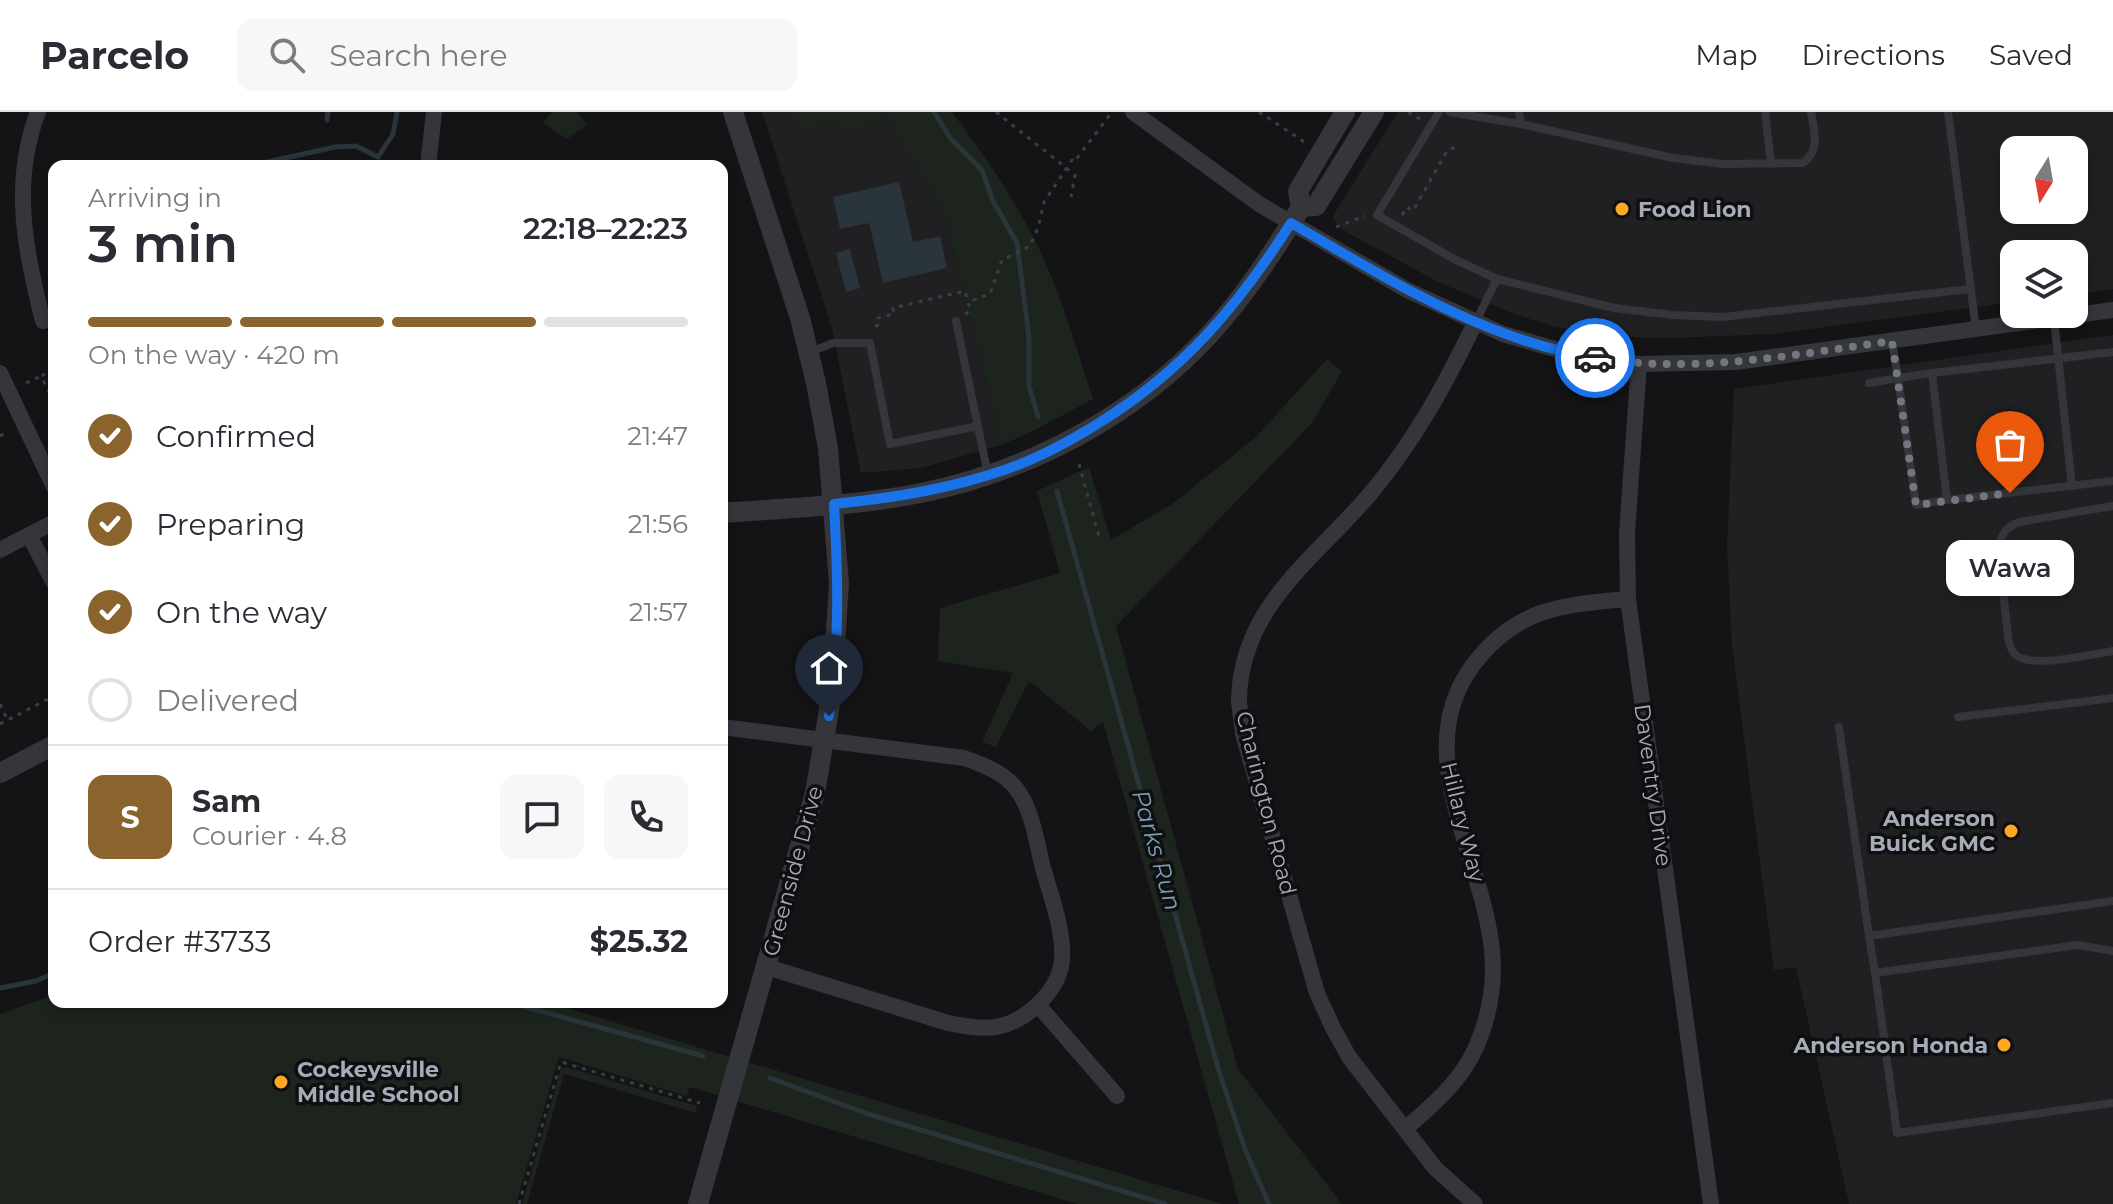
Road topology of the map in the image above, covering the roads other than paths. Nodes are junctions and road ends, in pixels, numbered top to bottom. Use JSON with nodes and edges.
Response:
{"nodes":[{"id":1,"x":38,"y":112,"type":"edge"},
{"id":2,"x":434,"y":112,"type":"edge"},
{"id":3,"x":733,"y":112,"type":"edge"},
{"id":4,"x":1133,"y":112,"type":"edge"},
{"id":5,"x":1345,"y":112,"type":"edge"},
{"id":6,"x":1374,"y":112,"type":"edge"},
{"id":7,"x":1439,"y":112,"type":"edge"},
{"id":8,"x":1450,"y":112,"type":"edge"},
{"id":9,"x":1519,"y":112,"type":"edge"},
{"id":10,"x":1765,"y":112,"type":"edge"},
{"id":11,"x":1811,"y":112,"type":"edge"},
{"id":12,"x":1948,"y":112,"type":"edge"},
{"id":13,"x":1521,"y":124,"type":"junction"},
{"id":14,"x":429,"y":160,"type":"edge"},
{"id":15,"x":1771,"y":164,"type":"junction"},
{"id":16,"x":1296,"y":215,"type":"junction"},
{"id":17,"x":1497,"y":279,"type":"junction"},
{"id":18,"x":1970,"y":289,"type":"junction"},
{"id":19,"x":2113,"y":310,"type":"edge"},
{"id":20,"x":2088,"y":314,"type":"edge"},
{"id":21,"x":48,"y":320,"type":"edge"},
{"id":22,"x":956,"y":321,"type":"road end"},
{"id":23,"x":1475,"y":323,"type":"junction"},
{"id":24,"x":2000,"y":327,"type":"edge"},
{"id":25,"x":2055,"y":328,"type":"edge"},
{"id":26,"x":1976,"y":330,"type":"junction"},
{"id":27,"x":1892,"y":341,"type":"junction"},
{"id":28,"x":809,"y":352,"type":"junction"},
{"id":29,"x":2113,"y":352,"type":"edge"},
{"id":30,"x":2058,"y":358,"type":"junction"},
{"id":31,"x":1639,"y":364,"type":"junction"},
{"id":32,"x":0,"y":373,"type":"edge"},
{"id":33,"x":1932,"y":373,"type":"junction"},
{"id":34,"x":1898,"y":378,"type":"junction"},
{"id":35,"x":1869,"y":383,"type":"dead end"},
{"id":36,"x":978,"y":426,"type":"junction"},
{"id":37,"x":48,"y":474,"type":"edge"},
{"id":38,"x":988,"y":475,"type":"junction"},
{"id":39,"x":2113,"y":481,"type":"edge"},
{"id":40,"x":2072,"y":486,"type":"junction"},
{"id":41,"x":1947,"y":500,"type":"junction"},
{"id":42,"x":834,"y":504,"type":"junction"},
{"id":43,"x":2113,"y":506,"type":"edge"},
{"id":44,"x":728,"y":513,"type":"edge"},
{"id":45,"x":48,"y":525,"type":"edge"},
{"id":46,"x":29,"y":535,"type":"junction"},
{"id":47,"x":0,"y":550,"type":"edge"},
{"id":48,"x":48,"y":571,"type":"edge"},
{"id":49,"x":1628,"y":599,"type":"junction"},
{"id":50,"x":2113,"y":651,"type":"edge"},
{"id":51,"x":2113,"y":698,"type":"edge"},
{"id":52,"x":1958,"y":717,"type":"dead end"},
{"id":53,"x":1839,"y":727,"type":"dead end"},
{"id":54,"x":728,"y":728,"type":"edge"},
{"id":55,"x":825,"y":740,"type":"junction"},
{"id":56,"x":48,"y":748,"type":"edge"},
{"id":57,"x":0,"y":773,"type":"edge"},
{"id":58,"x":2113,"y":901,"type":"edge"},
{"id":59,"x":1869,"y":936,"type":"junction"},
{"id":60,"x":2113,"y":951,"type":"edge"},
{"id":61,"x":767,"y":967,"type":"junction"},
{"id":62,"x":1875,"y":973,"type":"junction"},
{"id":63,"x":1038,"y":1005,"type":"junction"},
{"id":64,"x":1117,"y":1096,"type":"dead end"},
{"id":65,"x":2113,"y":1103,"type":"edge"},
{"id":66,"x":1405,"y":1129,"type":"junction"},
{"id":67,"x":698,"y":1204,"type":"edge"},
{"id":68,"x":1475,"y":1204,"type":"edge"},
{"id":69,"x":1711,"y":1204,"type":"edge"}],
"edges":[{"from":1,"to":21,"type":"street"},
{"from":2,"to":14,"type":"street"},
{"from":3,"to":28,"type":"street","name":"Greenside Drive"},
{"from":4,"to":16,"type":"street"},
{"from":5,"to":16,"type":"street"},
{"from":6,"to":16,"type":"street"},
{"from":7,"to":17,"type":"lane"},
{"from":8,"to":13,"type":"lane"},
{"from":9,"to":13,"type":"lane"},
{"from":10,"to":15,"type":"lane"},
{"from":11,"to":15,"type":"lane"},
{"from":12,"to":18,"type":"lane"},
{"from":13,"to":15,"type":"lane"},
{"from":16,"to":23,"type":"street"},
{"from":16,"to":38,"type":"street"},
{"from":17,"to":18,"type":"lane"},
{"from":17,"to":23,"type":"lane"},
{"from":18,"to":26,"type":"lane"},
{"from":19,"to":20,"type":"street"},
{"from":22,"to":36,"type":"lane"},
{"from":23,"to":31,"type":"street"},
{"from":23,"to":66,"type":"street","name":"Charington Road"},
{"from":24,"to":26,"type":"street"},
{"from":25,"to":30,"type":"lane"},
{"from":26,"to":27,"type":"street"},
{"from":27,"to":31,"type":"street"},
{"from":27,"to":34,"type":"lane"},
{"from":28,"to":36,"type":"lane"},
{"from":28,"to":42,"type":"street","name":"Greenside Drive"},
{"from":29,"to":30,"type":"lane"},
{"from":30,"to":33,"type":"lane"},
{"from":30,"to":40,"type":"lane"},
{"from":31,"to":49,"type":"street","name":"Daventry Drive"},
{"from":32,"to":37,"type":"street"},
{"from":33,"to":34,"type":"lane"},
{"from":33,"to":41,"type":"lane"},
{"from":34,"to":35,"type":"lane"},
{"from":34,"to":41,"type":"lane"},
{"from":36,"to":38,"type":"lane"},
{"from":38,"to":42,"type":"street"},
{"from":39,"to":40,"type":"lane"},
{"from":40,"to":41,"type":"lane"},
{"from":42,"to":44,"type":"street"},
{"from":42,"to":55,"type":"street","name":"Greenside Drive"},
{"from":43,"to":50,"type":"lane"},
{"from":45,"to":46,"type":"street"},
{"from":46,"to":47,"type":"street"},
{"from":46,"to":48,"type":"street"},
{"from":49,"to":66,"type":"street","name":"Hillary Way"},
{"from":49,"to":69,"type":"street","name":"Daventry Drive"},
{"from":51,"to":52,"type":"lane"},
{"from":53,"to":59,"type":"lane"},
{"from":54,"to":55,"type":"street"},
{"from":55,"to":61,"type":"street","name":"Greenside Drive"},
{"from":55,"to":63,"type":"street"},
{"from":56,"to":57,"type":"street"},
{"from":58,"to":59,"type":"lane"},
{"from":59,"to":62,"type":"lane"},
{"from":60,"to":62,"type":"lane"},
{"from":61,"to":63,"type":"street"},
{"from":61,"to":67,"type":"street","name":"Greenside Drive"},
{"from":62,"to":65,"type":"lane"},
{"from":63,"to":64,"type":"street"},
{"from":66,"to":68,"type":"street","name":"Charington Road"}]}
